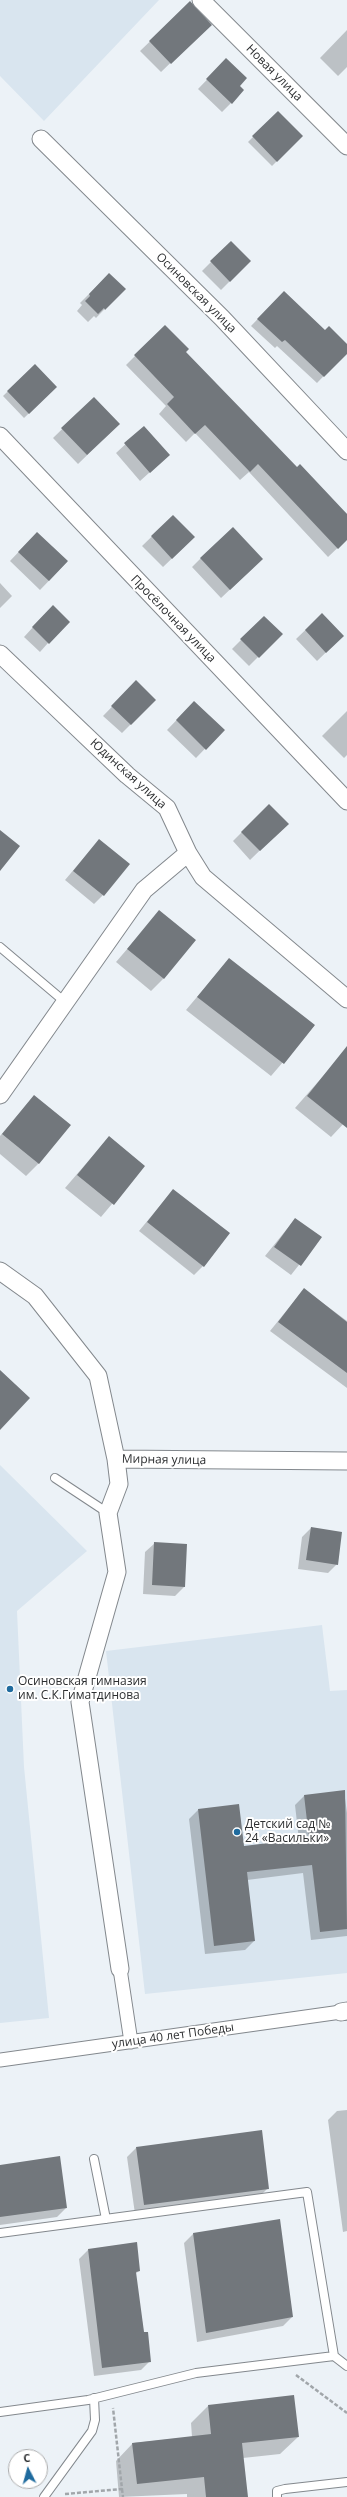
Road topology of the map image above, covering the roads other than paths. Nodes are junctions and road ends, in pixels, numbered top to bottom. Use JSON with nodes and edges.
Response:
{"nodes":[{"id":1,"x":201,"y":0,"type":"edge"},
{"id":2,"x":41,"y":139,"type":"dead end"},
{"id":3,"x":347,"y":146,"type":"edge"},
{"id":4,"x":0,"y":436,"type":"edge"},
{"id":5,"x":347,"y":451,"type":"edge"},
{"id":6,"x":0,"y":654,"type":"edge"},
{"id":7,"x":347,"y":801,"type":"edge"},
{"id":8,"x":188,"y":853,"type":"junction"},
{"id":9,"x":0,"y":947,"type":"edge"},
{"id":10,"x":347,"y":999,"type":"edge"},
{"id":11,"x":65,"y":1002,"type":"junction"},
{"id":12,"x":0,"y":1095,"type":"edge"},
{"id":13,"x":0,"y":1271,"type":"edge"},
{"id":14,"x":116,"y":1459,"type":"junction"},
{"id":15,"x":347,"y":1461,"type":"edge"},
{"id":16,"x":55,"y":1478,"type":"dead end"},
{"id":17,"x":108,"y":1513,"type":"junction"},
{"id":18,"x":120,"y":1969,"type":"joint"},
{"id":19,"x":344,"y":2012,"type":"edge"},
{"id":20,"x":131,"y":2042,"type":"junction"},
{"id":21,"x":0,"y":2060,"type":"edge"},
{"id":22,"x":94,"y":2159,"type":"dead end"},
{"id":23,"x":106,"y":2219,"type":"junction"},
{"id":24,"x":0,"y":2233,"type":"edge"},
{"id":25,"x":334,"y":2356,"type":"junction"},
{"id":26,"x":347,"y":2366,"type":"edge"},
{"id":27,"x":94,"y":2398,"type":"junction"},
{"id":28,"x":0,"y":2412,"type":"edge"},
{"id":29,"x":347,"y":2482,"type":"edge"},
{"id":30,"x":45,"y":2497,"type":"edge"},
{"id":31,"x":277,"y":2497,"type":"edge"}],
"edges":[{"from":1,"to":3,"type":"street","name":"Новая улица"},
{"from":2,"to":5,"type":"street","name":"Осиновская улица"},
{"from":4,"to":7,"type":"street","name":"Просёлочная улица"},
{"from":6,"to":8,"type":"street","name":"Юдинская улица"},
{"from":8,"to":10,"type":"street","name":"Юдинская улица"},
{"from":8,"to":11,"type":"street"},
{"from":9,"to":11,"type":"lane"},
{"from":11,"to":12,"type":"street"},
{"from":13,"to":14,"type":"street","name":"Мирная улица"},
{"from":14,"to":15,"type":"street","name":"Мирная улица"},
{"from":14,"to":17,"type":"street"},
{"from":16,"to":17,"type":"lane"},
{"from":17,"to":18,"type":"street"},
{"from":18,"to":20,"type":"street"},
{"from":19,"to":20,"type":"street","name":"улица 40 лет Победы"},
{"from":20,"to":21,"type":"street","name":"улица 40 лет Победы"},
{"from":22,"to":23,"type":"lane"},
{"from":23,"to":24,"type":"lane"},
{"from":23,"to":25,"type":"lane"},
{"from":25,"to":26,"type":"lane"},
{"from":25,"to":27,"type":"lane"},
{"from":27,"to":28,"type":"lane"},
{"from":27,"to":30,"type":"lane"},
{"from":29,"to":31,"type":"lane"}]}
